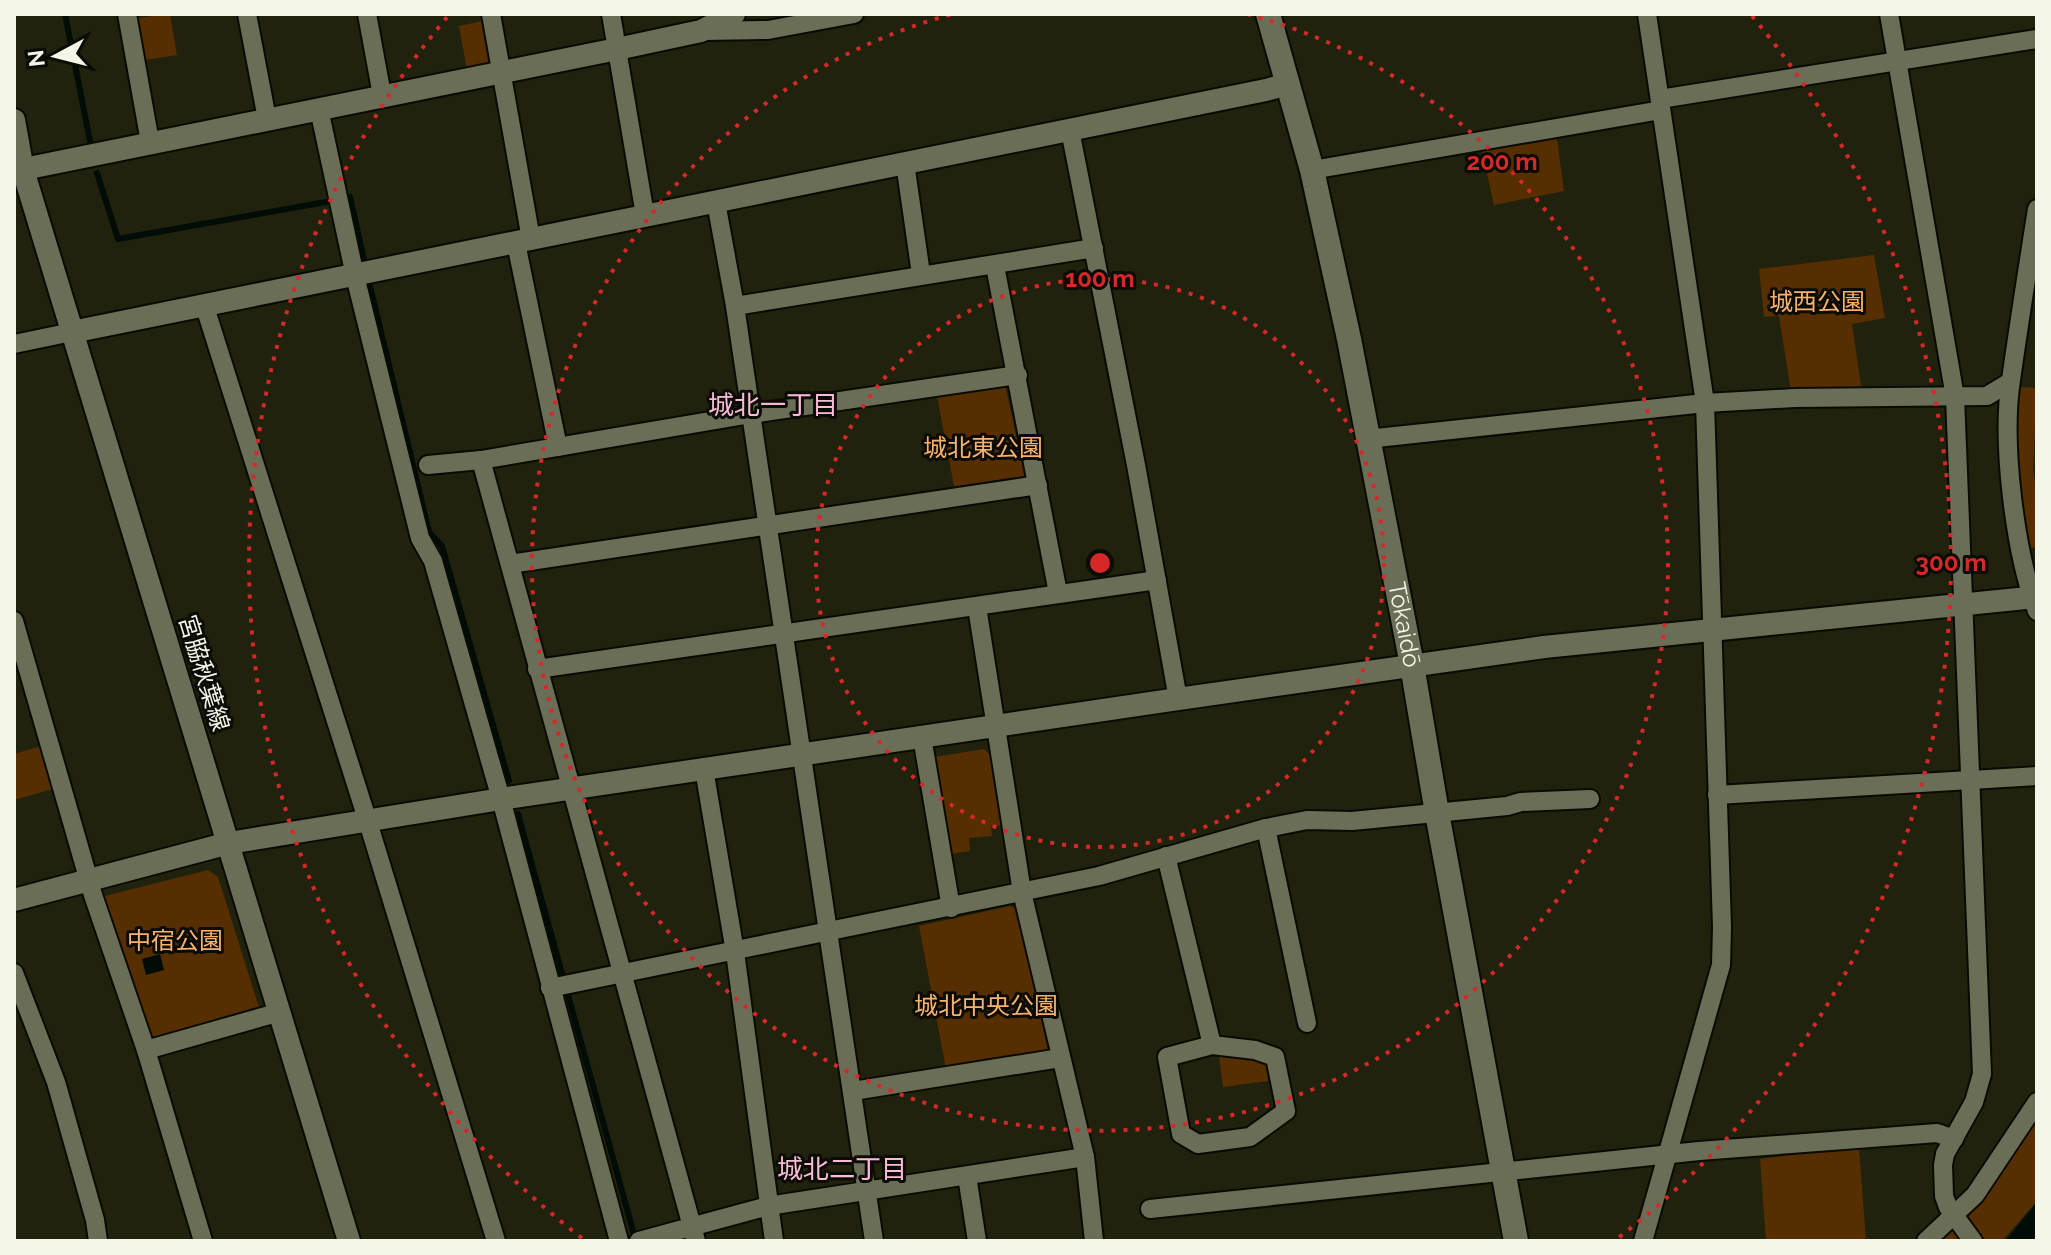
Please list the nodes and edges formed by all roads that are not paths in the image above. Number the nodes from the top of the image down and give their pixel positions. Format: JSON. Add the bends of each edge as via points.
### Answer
{"nodes":[{"id":1,"x":127,"y":14,"type":"edge"},
{"id":2,"x":247,"y":14,"type":"edge"},
{"id":3,"x":367,"y":14,"type":"edge"},
{"id":4,"x":491,"y":14,"type":"edge"},
{"id":5,"x":611,"y":14,"type":"edge"},
{"id":6,"x":734,"y":14,"type":"edge"},
{"id":7,"x":854,"y":14,"type":"edge"},
{"id":8,"x":1268,"y":14,"type":"edge"},
{"id":9,"x":1647,"y":14,"type":"edge"},
{"id":10,"x":1889,"y":14,"type":"edge"},
{"id":11,"x":701,"y":31,"type":"junction"},
{"id":12,"x":2037,"y":39,"type":"edge"},
{"id":13,"x":617,"y":49,"type":"junction"},
{"id":14,"x":1899,"y":62,"type":"junction"},
{"id":15,"x":502,"y":73,"type":"junction"},
{"id":16,"x":1288,"y":84,"type":"junction"},
{"id":17,"x":382,"y":95,"type":"junction"},
{"id":18,"x":1661,"y":104,"type":"junction"},
{"id":19,"x":319,"y":109,"type":"junction"},
{"id":20,"x":267,"y":119,"type":"junction"},
{"id":21,"x":14,"y":120,"type":"edge"},
{"id":22,"x":1070,"y":130,"type":"junction"},
{"id":23,"x":150,"y":142,"type":"junction"},
{"id":24,"x":905,"y":163,"type":"junction"},
{"id":25,"x":19,"y":170,"type":"edge"},
{"id":26,"x":1312,"y":170,"type":"junction"},
{"id":27,"x":716,"y":202,"type":"junction"},
{"id":28,"x":2037,"y":209,"type":"edge"},
{"id":29,"x":645,"y":215,"type":"junction"},
{"id":30,"x":524,"y":241,"type":"junction"},
{"id":31,"x":1094,"y":248,"type":"junction"},
{"id":32,"x":995,"y":266,"type":"junction"},
{"id":33,"x":921,"y":274,"type":"junction"},
{"id":34,"x":355,"y":276,"type":"junction"},
{"id":35,"x":204,"y":304,"type":"junction"},
{"id":36,"x":735,"y":306,"type":"junction"},
{"id":37,"x":72,"y":332,"type":"junction"},
{"id":38,"x":14,"y":344,"type":"edge"},
{"id":39,"x":1018,"y":375,"type":"junction"},
{"id":40,"x":2010,"y":382,"type":"junction"},
{"id":41,"x":1955,"y":397,"type":"junction"},
{"id":42,"x":1705,"y":403,"type":"junction"},
{"id":43,"x":751,"y":414,"type":"junction"},
{"id":44,"x":1367,"y":439,"type":"junction"},
{"id":45,"x":558,"y":447,"type":"junction"},
{"id":46,"x":481,"y":460,"type":"junction"},
{"id":47,"x":428,"y":465,"type":"dead end"},
{"id":48,"x":1038,"y":485,"type":"junction"},
{"id":49,"x":767,"y":524,"type":"junction"},
{"id":50,"x":510,"y":564,"type":"junction"},
{"id":51,"x":1157,"y":580,"type":"junction"},
{"id":52,"x":1058,"y":593,"type":"junction"},
{"id":53,"x":2035,"y":602,"type":"edge"},
{"id":54,"x":1962,"y":604,"type":"junction"},
{"id":55,"x":977,"y":607,"type":"junction"},
{"id":56,"x":14,"y":621,"type":"edge"},
{"id":57,"x":1712,"y":630,"type":"junction"},
{"id":58,"x":784,"y":633,"type":"junction"},
{"id":59,"x":1412,"y":665,"type":"junction"},
{"id":60,"x":537,"y":669,"type":"junction"},
{"id":61,"x":1178,"y":699,"type":"junction"},
{"id":62,"x":995,"y":726,"type":"junction"},
{"id":63,"x":922,"y":737,"type":"junction"},
{"id":64,"x":802,"y":755,"type":"junction"},
{"id":65,"x":704,"y":769,"type":"junction"},
{"id":66,"x":2037,"y":776,"type":"edge"},
{"id":67,"x":1970,"y":781,"type":"junction"},
{"id":68,"x":571,"y":789,"type":"junction"},
{"id":69,"x":1717,"y":795,"type":"junction"},
{"id":70,"x":501,"y":799,"type":"junction"},
{"id":71,"x":1590,"y":799,"type":"dead end"},
{"id":72,"x":1437,"y":813,"type":"junction"},
{"id":73,"x":368,"y":822,"type":"junction"},
{"id":74,"x":1266,"y":828,"type":"junction"},
{"id":75,"x":229,"y":843,"type":"junction"},
{"id":76,"x":1166,"y":856,"type":"junction"},
{"id":77,"x":89,"y":880,"type":"junction"},
{"id":78,"x":1022,"y":892,"type":"junction"},
{"id":79,"x":14,"y":900,"type":"edge"},
{"id":80,"x":951,"y":908,"type":"junction"},
{"id":81,"x":828,"y":930,"type":"junction"},
{"id":82,"x":735,"y":952,"type":"junction"},
{"id":83,"x":622,"y":972,"type":"junction"},
{"id":84,"x":14,"y":973,"type":"edge"},
{"id":85,"x":550,"y":988,"type":"junction"},
{"id":86,"x":280,"y":1012,"type":"junction"},
{"id":87,"x":1307,"y":1023,"type":"dead end"},
{"id":88,"x":1212,"y":1045,"type":"junction"},
{"id":89,"x":146,"y":1050,"type":"junction"},
{"id":90,"x":1060,"y":1058,"type":"junction"},
{"id":91,"x":853,"y":1091,"type":"junction"},
{"id":92,"x":2037,"y":1102,"type":"edge"},
{"id":93,"x":1954,"y":1139,"type":"junction"},
{"id":94,"x":1666,"y":1156,"type":"junction"},
{"id":95,"x":1085,"y":1157,"type":"junction"},
{"id":96,"x":1503,"y":1172,"type":"junction"},
{"id":97,"x":967,"y":1176,"type":"junction"},
{"id":98,"x":866,"y":1190,"type":"junction"},
{"id":99,"x":768,"y":1206,"type":"junction"},
{"id":100,"x":1150,"y":1209,"type":"dead end"},
{"id":101,"x":1956,"y":1218,"type":"junction"},
{"id":102,"x":694,"y":1234,"type":"edge"},
{"id":103,"x":98,"y":1241,"type":"edge"},
{"id":104,"x":203,"y":1241,"type":"edge"},
{"id":105,"x":349,"y":1241,"type":"edge"},
{"id":106,"x":496,"y":1241,"type":"edge"},
{"id":107,"x":619,"y":1241,"type":"edge"},
{"id":108,"x":640,"y":1241,"type":"edge"},
{"id":109,"x":774,"y":1241,"type":"edge"},
{"id":110,"x":874,"y":1241,"type":"edge"},
{"id":111,"x":977,"y":1241,"type":"edge"},
{"id":112,"x":1094,"y":1241,"type":"edge"},
{"id":113,"x":1516,"y":1241,"type":"edge"},
{"id":114,"x":1643,"y":1241,"type":"edge"},
{"id":115,"x":1926,"y":1241,"type":"edge"},
{"id":116,"x":1973,"y":1241,"type":"edge"}],
"edges":[{"from":1,"to":23,"type":"street"},
{"from":2,"to":20,"type":"street"},
{"from":3,"to":17,"type":"street"},
{"from":4,"to":15,"type":"street"},
{"from":5,"to":13,"type":"street"},
{"from":6,"to":11,"type":"street"},
{"from":7,"to":11,"type":"street","via":[[768,30]]},
{"from":8,"to":16,"type":"main road","name":"Tōkaidō"},
{"from":9,"to":18,"type":"street"},
{"from":10,"to":14,"type":"street"},
{"from":11,"to":13,"type":"street"},
{"from":12,"to":14,"type":"street"},
{"from":13,"to":15,"type":"street"},
{"from":13,"to":29,"type":"street"},
{"from":14,"to":18,"type":"street"},
{"from":14,"to":41,"type":"street"},
{"from":15,"to":17,"type":"street"},
{"from":15,"to":30,"type":"street"},
{"from":16,"to":22,"type":"street"},
{"from":16,"to":26,"type":"main road","name":"Tōkaidō"},
{"from":17,"to":19,"type":"street"},
{"from":18,"to":26,"type":"street"},
{"from":18,"to":42,"type":"street"},
{"from":19,"to":20,"type":"street"},
{"from":19,"to":34,"type":"street"},
{"from":20,"to":23,"type":"street"},
{"from":21,"to":25,"type":"street","name":"宮脇秋葉線"},
{"from":22,"to":24,"type":"street"},
{"from":22,"to":31,"type":"street"},
{"from":23,"to":25,"type":"street"},
{"from":24,"to":27,"type":"street"},
{"from":24,"to":33,"type":"street"},
{"from":25,"to":37,"type":"street","name":"宮脇秋葉線"},
{"from":26,"to":44,"type":"main road","name":"Tōkaidō"},
{"from":27,"to":29,"type":"street"},
{"from":27,"to":36,"type":"street"},
{"from":28,"to":40,"type":"street"},
{"from":29,"to":30,"type":"street"},
{"from":30,"to":34,"type":"street"},
{"from":30,"to":45,"type":"street"},
{"from":31,"to":32,"type":"street"},
{"from":31,"to":51,"type":"street"},
{"from":32,"to":33,"type":"street"},
{"from":32,"to":39,"type":"street"},
{"from":33,"to":36,"type":"street"},
{"from":34,"to":35,"type":"street"},
{"from":34,"to":70,"type":"street","via":[[420,538],[433,561]]},
{"from":35,"to":37,"type":"street"},
{"from":35,"to":73,"type":"street"},
{"from":36,"to":43,"type":"street"},
{"from":37,"to":38,"type":"street"},
{"from":37,"to":75,"type":"street","name":"宮脇秋葉線"},
{"from":39,"to":43,"type":"street"},
{"from":39,"to":48,"type":"street"},
{"from":40,"to":41,"type":"street","via":[[1987,396]]},
{"from":40,"to":53,"type":"street","via":[[2011,481]]},
{"from":41,"to":42,"type":"street"},
{"from":41,"to":54,"type":"street"},
{"from":42,"to":44,"type":"street"},
{"from":42,"to":57,"type":"street"},
{"from":43,"to":45,"type":"street"},
{"from":43,"to":49,"type":"street"},
{"from":44,"to":59,"type":"main road","name":"Tōkaidō"},
{"from":45,"to":46,"type":"street"},
{"from":46,"to":47,"type":"street"},
{"from":46,"to":50,"type":"street"},
{"from":48,"to":49,"type":"street"},
{"from":48,"to":52,"type":"street"},
{"from":49,"to":50,"type":"street"},
{"from":49,"to":58,"type":"street"},
{"from":50,"to":60,"type":"street"},
{"from":51,"to":52,"type":"street"},
{"from":51,"to":61,"type":"street"},
{"from":52,"to":55,"type":"street"},
{"from":53,"to":54,"type":"street"},
{"from":54,"to":57,"type":"street"},
{"from":54,"to":67,"type":"street"},
{"from":55,"to":58,"type":"street"},
{"from":55,"to":62,"type":"street"},
{"from":56,"to":77,"type":"street"},
{"from":57,"to":59,"type":"street"},
{"from":57,"to":69,"type":"street"},
{"from":58,"to":60,"type":"street"},
{"from":58,"to":64,"type":"street"},
{"from":59,"to":61,"type":"street"},
{"from":59,"to":72,"type":"main road","name":"Tōkaidō"},
{"from":60,"to":68,"type":"street"},
{"from":61,"to":62,"type":"street"},
{"from":62,"to":63,"type":"street"},
{"from":62,"to":78,"type":"street"},
{"from":63,"to":64,"type":"street"},
{"from":63,"to":80,"type":"street"},
{"from":64,"to":65,"type":"street"},
{"from":64,"to":81,"type":"street"},
{"from":65,"to":68,"type":"street"},
{"from":65,"to":82,"type":"street"},
{"from":66,"to":67,"type":"street"},
{"from":67,"to":69,"type":"street"},
{"from":67,"to":93,"type":"street","via":[[1982,1074]]},
{"from":68,"to":70,"type":"street"},
{"from":68,"to":83,"type":"street"},
{"from":69,"to":94,"type":"street","via":[[1721,965]]},
{"from":70,"to":73,"type":"street"},
{"from":70,"to":85,"type":"street"},
{"from":71,"to":72,"type":"street"},
{"from":72,"to":74,"type":"street","via":[[1307,820]]},
{"from":72,"to":96,"type":"main road","name":"Tōkaidō"},
{"from":73,"to":75,"type":"street"},
{"from":73,"to":106,"type":"street"},
{"from":74,"to":76,"type":"street"},
{"from":74,"to":87,"type":"street"},
{"from":75,"to":77,"type":"street"},
{"from":75,"to":86,"type":"street","name":"宮脇秋葉線"},
{"from":76,"to":78,"type":"street"},
{"from":76,"to":88,"type":"street"},
{"from":77,"to":79,"type":"street"},
{"from":77,"to":89,"type":"street"},
{"from":78,"to":80,"type":"street"},
{"from":78,"to":90,"type":"street"},
{"from":80,"to":81,"type":"street"},
{"from":81,"to":82,"type":"street"},
{"from":81,"to":91,"type":"street"},
{"from":82,"to":83,"type":"street"},
{"from":82,"to":99,"type":"street"},
{"from":83,"to":85,"type":"street"},
{"from":83,"to":102,"type":"street"},
{"from":84,"to":103,"type":"street","via":[[56,1082]]},
{"from":85,"to":107,"type":"street"},
{"from":86,"to":89,"type":"street"},
{"from":86,"to":105,"type":"street","name":"宮脇秋葉線"},
{"from":88,"to":88,"type":"street","via":[[1167,1057],[1181,1134],[1198,1144],[1250,1137],[1286,1111],[1275,1057]]},
{"from":89,"to":104,"type":"street"},
{"from":90,"to":91,"type":"street"},
{"from":90,"to":95,"type":"street"},
{"from":91,"to":98,"type":"street"},
{"from":92,"to":101,"type":"street"},
{"from":93,"to":94,"type":"street","via":[[1937,1133]]},
{"from":93,"to":101,"type":"street","via":[[1943,1165],[1944,1196]]},
{"from":94,"to":96,"type":"street"},
{"from":94,"to":114,"type":"street"},
{"from":95,"to":97,"type":"street"},
{"from":95,"to":112,"type":"street"},
{"from":96,"to":100,"type":"street"},
{"from":96,"to":113,"type":"main road","name":"Tōkaidō"},
{"from":97,"to":98,"type":"street"},
{"from":97,"to":111,"type":"street"},
{"from":98,"to":99,"type":"street"},
{"from":98,"to":110,"type":"street"},
{"from":99,"to":102,"type":"street"},
{"from":99,"to":109,"type":"street"},
{"from":101,"to":115,"type":"street"},
{"from":101,"to":116,"type":"street"},
{"from":102,"to":108,"type":"street"}]}
